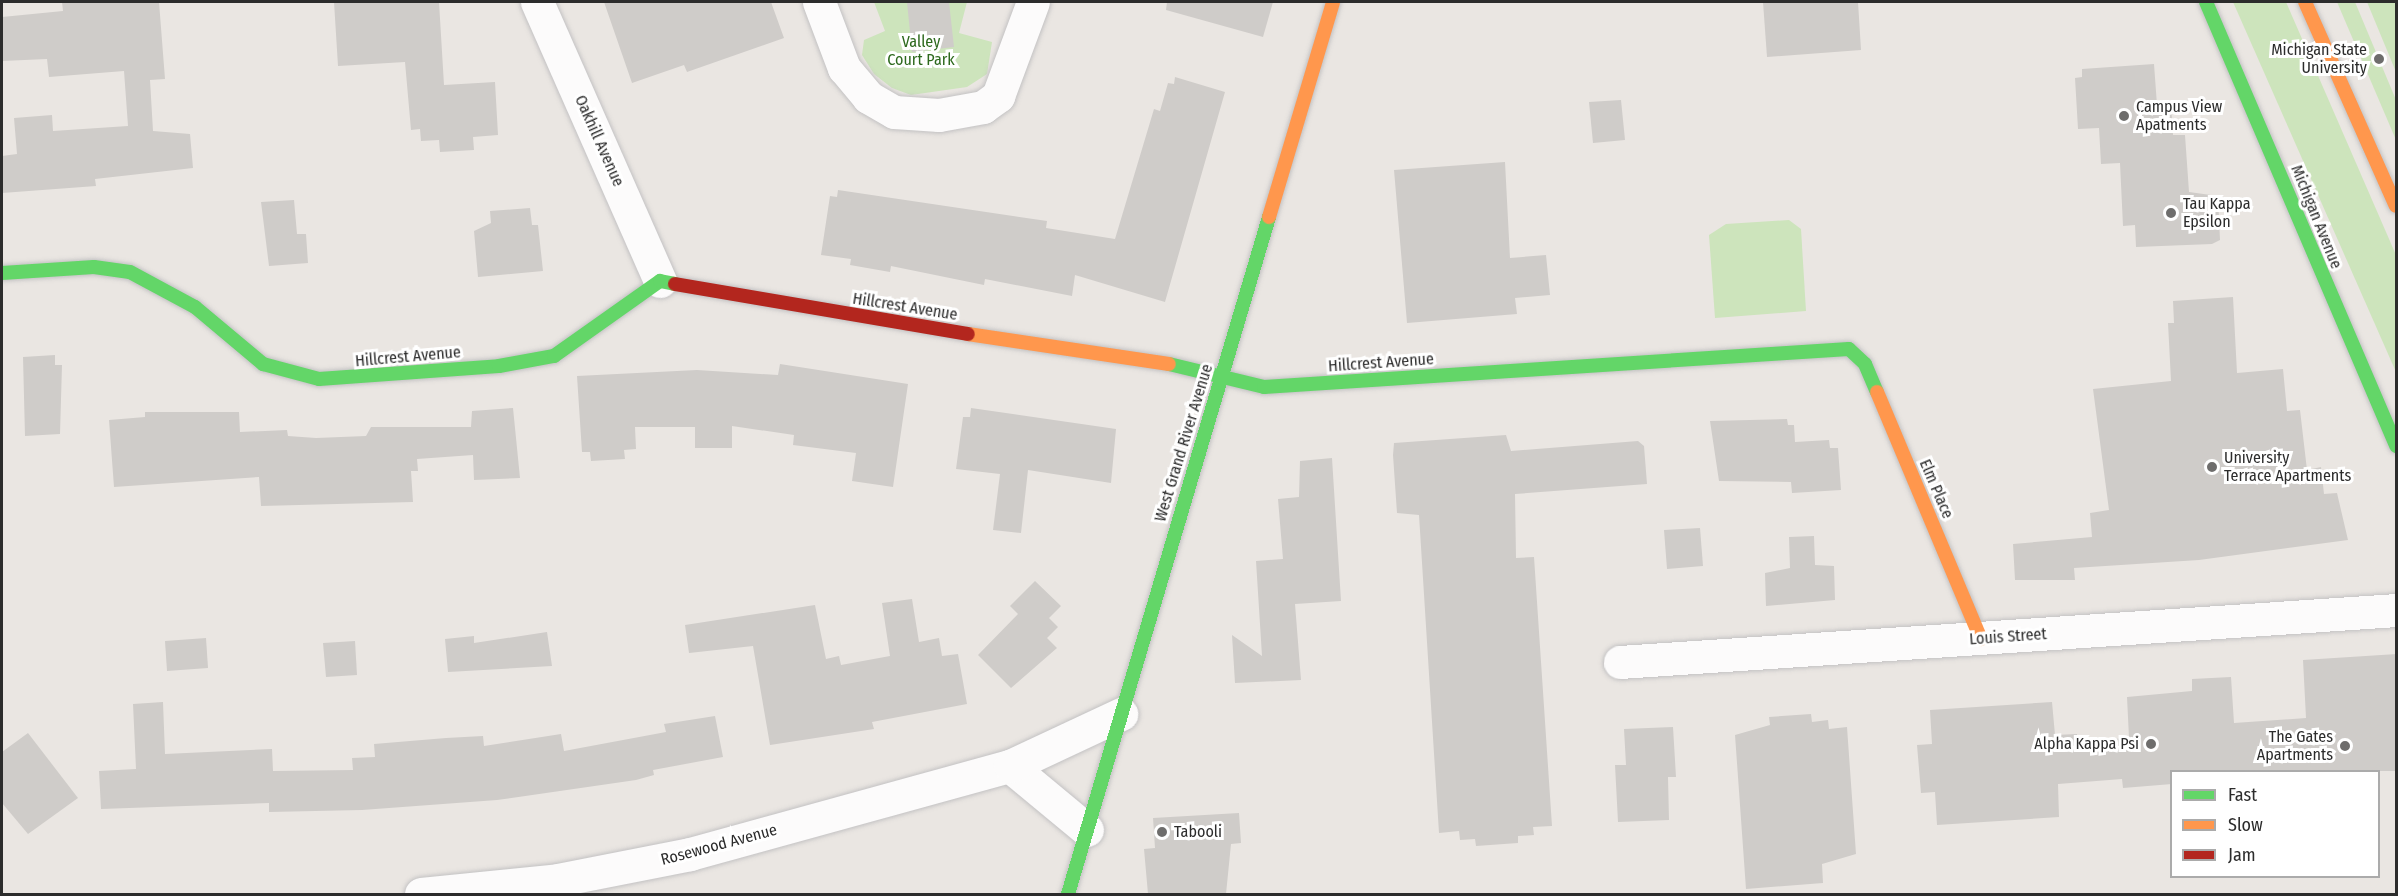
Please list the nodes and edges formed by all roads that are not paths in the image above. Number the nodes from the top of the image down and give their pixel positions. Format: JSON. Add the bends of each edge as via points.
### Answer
{"nodes":[{"id":1,"x":537,"y":2,"type":"edge"},
{"id":2,"x":819,"y":2,"type":"edge"},
{"id":3,"x":1033,"y":2,"type":"edge"},
{"id":4,"x":1333,"y":2,"type":"edge"},
{"id":5,"x":2206,"y":2,"type":"edge"},
{"id":6,"x":2305,"y":2,"type":"edge"},
{"id":7,"x":2397,"y":206,"type":"edge"},
{"id":8,"x":2,"y":273,"type":"edge"},
{"id":9,"x":660,"y":281,"type":"junction"},
{"id":10,"x":1858,"y":353,"type":"joint"},
{"id":11,"x":1221,"y":376,"type":"junction"},
{"id":12,"x":2397,"y":446,"type":"edge"},
{"id":13,"x":2397,"y":610,"type":"edge"},
{"id":14,"x":1981,"y":639,"type":"junction"},
{"id":15,"x":1620,"y":662,"type":"dead end"},
{"id":16,"x":1121,"y":714,"type":"junction"},
{"id":17,"x":1010,"y":766,"type":"junction"},
{"id":18,"x":1087,"y":830,"type":"junction"},
{"id":19,"x":421,"y":894,"type":"edge"},
{"id":20,"x":1068,"y":894,"type":"edge"}],
"edges":[{"from":1,"to":9,"type":"street","name":"Oakhill Avenue"},
{"from":2,"to":3,"type":"street","via":[[844,68],[868,97],[894,112],[939,115],[983,107],[998,96]]},
{"from":4,"to":11,"type":"street","name":"West Grand River Avenue"},
{"from":5,"to":12,"type":"street","name":"Michigan Avenue"},
{"from":6,"to":7,"type":"street"},
{"from":8,"to":9,"type":"street","name":"Hillcrest Avenue","via":[[94,267],[130,272],[195,307],[263,364],[319,379],[499,366],[554,356]]},
{"from":9,"to":11,"type":"street","name":"Hillcrest Avenue","via":[[730,298]]},
{"from":10,"to":11,"type":"street","name":"Hillcrest Avenue","via":[[1264,387]]},
{"from":10,"to":14,"type":"street","name":"Elm Place"},
{"from":11,"to":16,"type":"street","name":"West Grand River Avenue"},
{"from":13,"to":14,"type":"street","name":"Louis Street"},
{"from":14,"to":15,"type":"street","name":"Louis Street"},
{"from":16,"to":17,"type":"street","name":"Rosewood Avenue"},
{"from":16,"to":18,"type":"street","name":"West Grand River Avenue"},
{"from":17,"to":18,"type":"street"},
{"from":17,"to":19,"type":"street","name":"Rosewood Avenue","via":[[624,869]]},
{"from":18,"to":20,"type":"street","name":"West Grand River Avenue"}]}
